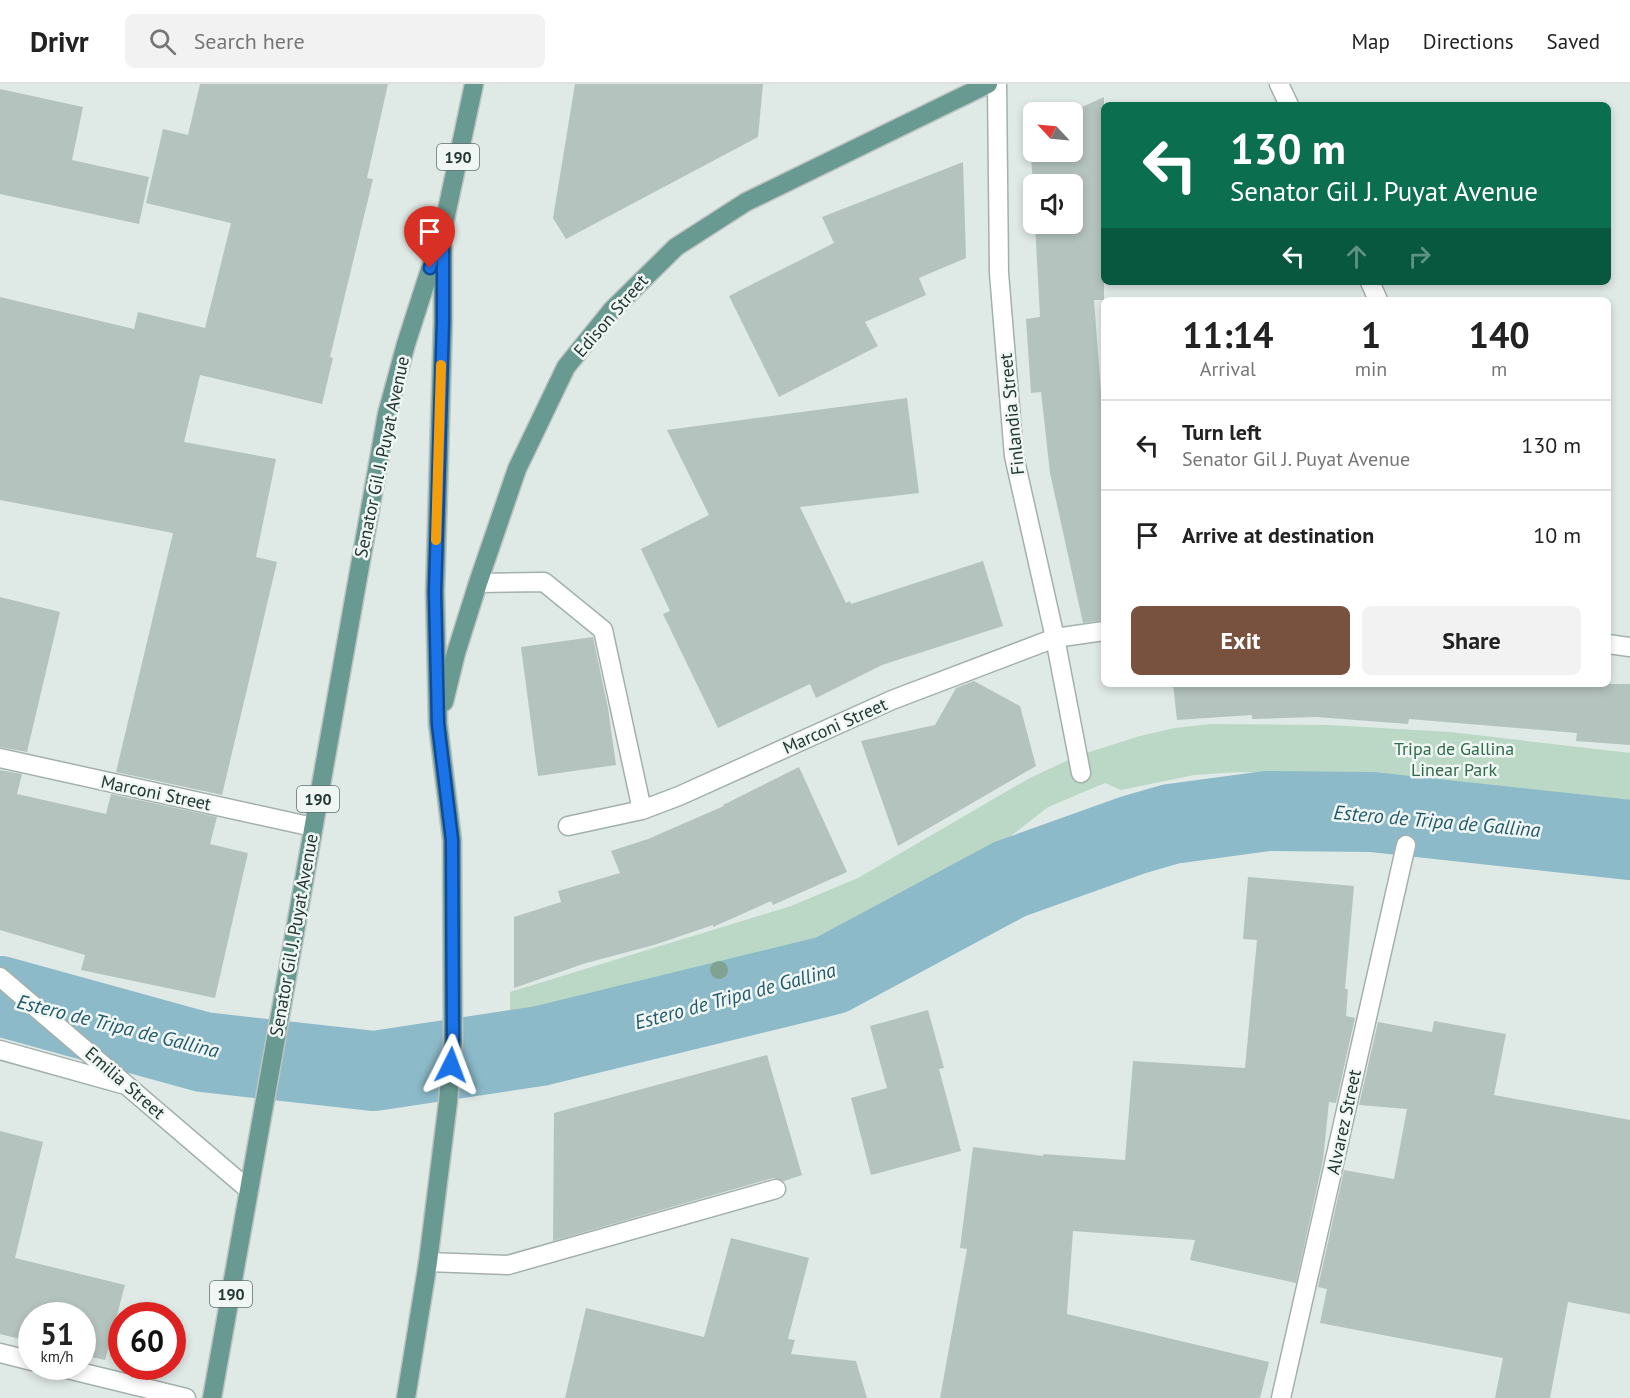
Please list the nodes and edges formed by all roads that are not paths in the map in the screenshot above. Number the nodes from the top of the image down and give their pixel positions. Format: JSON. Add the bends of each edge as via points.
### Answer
{"nodes":[{"id":1,"x":474,"y":84,"type":"edge"},
{"id":2,"x":988,"y":84,"type":"edge"},
{"id":3,"x":997,"y":84,"type":"edge"},
{"id":4,"x":1279,"y":84,"type":"edge"},
{"id":5,"x":1288,"y":102,"type":"edge"},
{"id":6,"x":443,"y":229,"type":"junction"},
{"id":7,"x":478,"y":583,"type":"junction"},
{"id":8,"x":1101,"y":631,"type":"edge"},
{"id":9,"x":1055,"y":638,"type":"junction"},
{"id":10,"x":1611,"y":644,"type":"edge"},
{"id":11,"x":1630,"y":646,"type":"edge"},
{"id":12,"x":438,"y":724,"type":"junction"},
{"id":13,"x":0,"y":758,"type":"edge"},
{"id":14,"x":1081,"y":773,"type":"dead end"},
{"id":15,"x":642,"y":810,"type":"junction"},
{"id":16,"x":568,"y":826,"type":"dead end"},
{"id":17,"x":313,"y":827,"type":"junction"},
{"id":18,"x":1406,"y":845,"type":"dead end"},
{"id":19,"x":0,"y":977,"type":"edge"},
{"id":20,"x":0,"y":1050,"type":"edge"},
{"id":21,"x":127,"y":1085,"type":"junction"},
{"id":22,"x":776,"y":1189,"type":"dead end"},
{"id":23,"x":249,"y":1190,"type":"junction"},
{"id":24,"x":428,"y":1262,"type":"junction"},
{"id":25,"x":0,"y":1353,"type":"edge"},
{"id":26,"x":18,"y":1358,"type":"edge"},
{"id":27,"x":96,"y":1376,"type":"edge"},
{"id":28,"x":186,"y":1398,"type":"edge"},
{"id":29,"x":212,"y":1398,"type":"edge"},
{"id":30,"x":406,"y":1398,"type":"edge"},
{"id":31,"x":1281,"y":1398,"type":"edge"}],
"edges":[{"from":1,"to":6,"type":"main road","name":"Senator Gil J. Puyat Avenue","number":"190"},
{"from":2,"to":7,"type":"main road","name":"Edison Street","via":[[746,202],[676,247],[637,283],[566,367],[517,469]]},
{"from":3,"to":9,"type":"street","name":"Finlandia Street","via":[[999,273],[1014,456]]},
{"from":4,"to":5,"type":"street"},
{"from":6,"to":12,"type":"main road","name":"Senator Gil J. Puyat Avenue","number":"190","via":[[435,592]]},
{"from":6,"to":17,"type":"main road","name":"Senator Gil J. Puyat Avenue","number":"190","via":[[387,414]]},
{"from":7,"to":12,"type":"main road","name":"Edison Street"},
{"from":7,"to":15,"type":"street","via":[[544,582],[603,630]]},
{"from":8,"to":9,"type":"street","name":"Marconi Street"},
{"from":9,"to":14,"type":"street","name":"Finlandia Street"},
{"from":9,"to":15,"type":"street","name":"Marconi Street","via":[[892,700]]},
{"from":10,"to":11,"type":"street"},
{"from":12,"to":24,"type":"main road","name":"Senator Gil J. Puyat Avenue","number":"190","via":[[452,840],[453,1041]]},
{"from":13,"to":17,"type":"street","name":"Marconi Street"},
{"from":15,"to":16,"type":"street","name":"Marconi Street"},
{"from":17,"to":23,"type":"main road","name":"Senator Gil J. Puyat Avenue","number":"190"},
{"from":18,"to":31,"type":"street","name":"Alvarez Street"},
{"from":19,"to":21,"type":"street","name":"Emilia Street"},
{"from":20,"to":21,"type":"street"},
{"from":21,"to":23,"type":"street","name":"Emilia Street"},
{"from":22,"to":24,"type":"street","via":[[508,1265]]},
{"from":23,"to":29,"type":"main road","name":"Senator Gil J. Puyat Avenue","number":"190"},
{"from":24,"to":30,"type":"main road","name":"Senator Gil J. Puyat Avenue","number":"190"},
{"from":25,"to":26,"type":"street"},
{"from":27,"to":28,"type":"street"}]}
